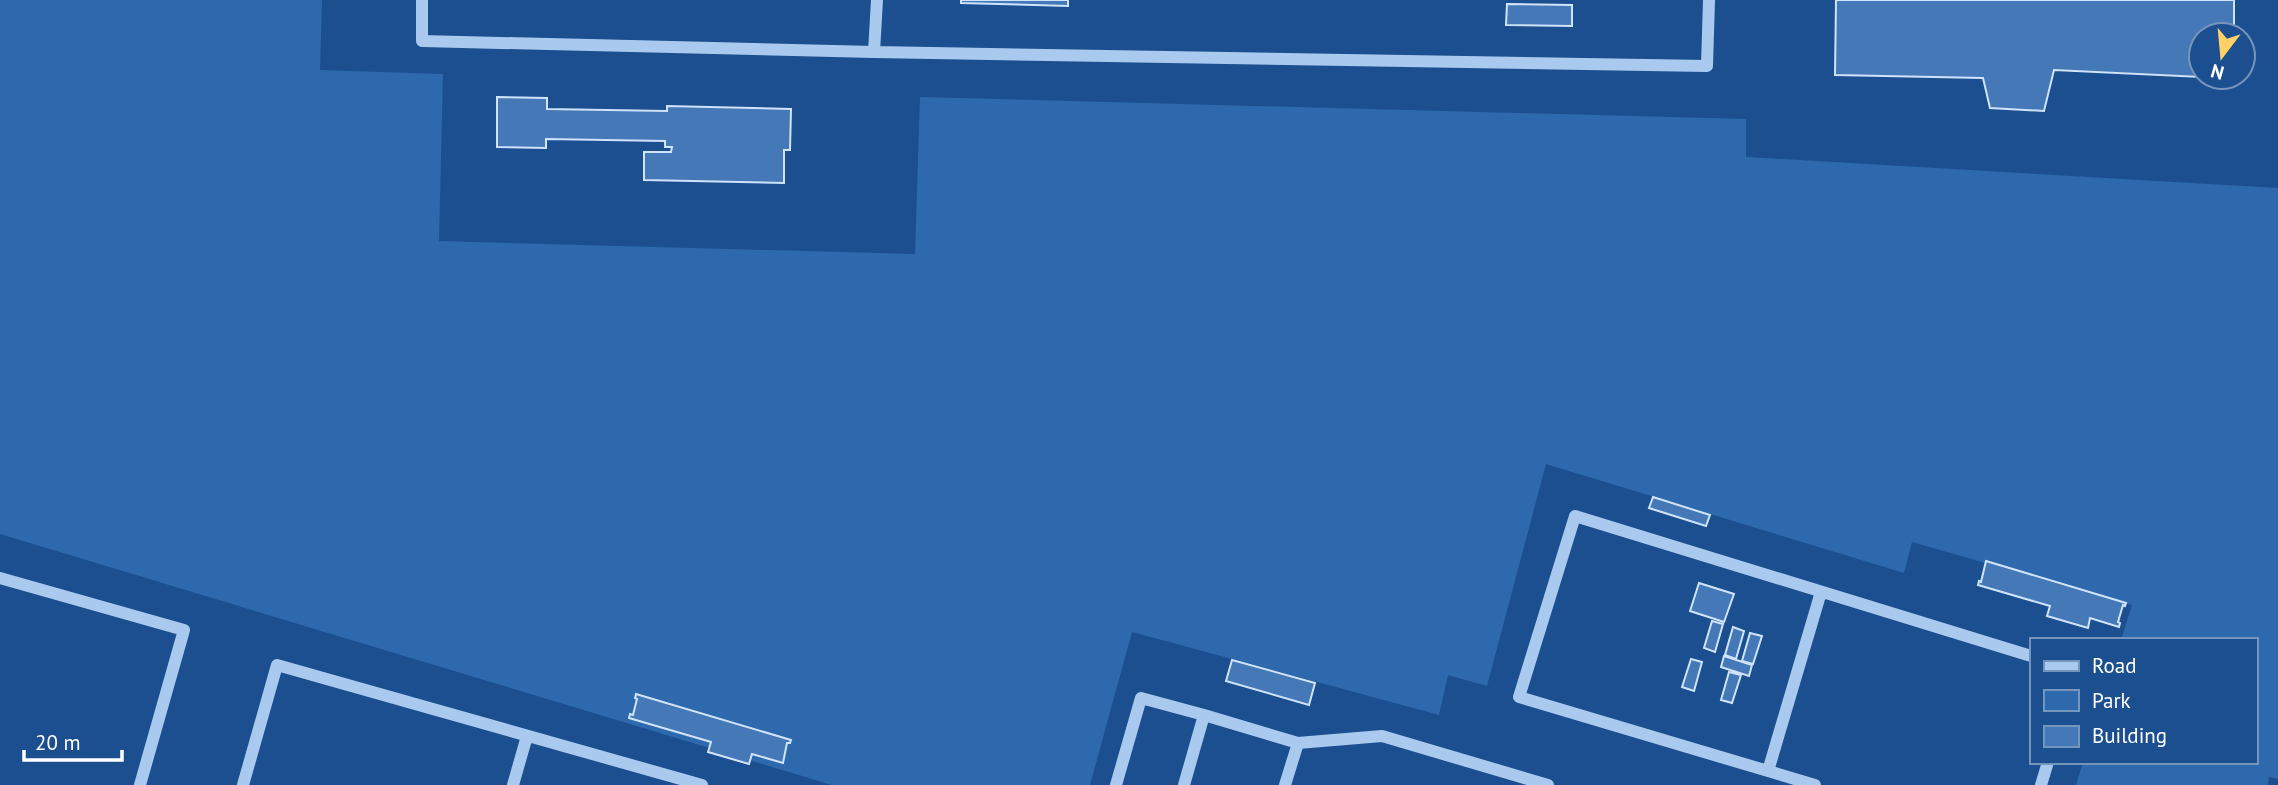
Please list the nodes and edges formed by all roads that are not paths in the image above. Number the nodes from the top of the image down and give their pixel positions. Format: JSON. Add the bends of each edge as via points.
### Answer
{"nodes":[{"id":1,"x":422,"y":0,"type":"edge"},
{"id":2,"x":877,"y":0,"type":"edge"},
{"id":3,"x":1709,"y":0,"type":"edge"},
{"id":4,"x":874,"y":52,"type":"junction"},
{"id":5,"x":0,"y":578,"type":"edge"},
{"id":6,"x":1821,"y":592,"type":"junction"},
{"id":7,"x":2030,"y":656,"type":"edge"},
{"id":8,"x":1204,"y":715,"type":"junction"},
{"id":9,"x":527,"y":736,"type":"junction"},
{"id":10,"x":1298,"y":743,"type":"junction"},
{"id":11,"x":2047,"y":764,"type":"edge"},
{"id":12,"x":1768,"y":771,"type":"junction"},
{"id":13,"x":140,"y":785,"type":"edge"},
{"id":14,"x":243,"y":785,"type":"edge"},
{"id":15,"x":513,"y":785,"type":"edge"},
{"id":16,"x":702,"y":785,"type":"edge"},
{"id":17,"x":1116,"y":785,"type":"edge"},
{"id":18,"x":1184,"y":785,"type":"edge"},
{"id":19,"x":1285,"y":785,"type":"edge"},
{"id":20,"x":1548,"y":785,"type":"edge"},
{"id":21,"x":1815,"y":785,"type":"edge"},
{"id":22,"x":2041,"y":785,"type":"edge"}],
"edges":[{"from":1,"to":4,"type":"lane","via":[[422,41]]},
{"from":2,"to":4,"type":"lane"},
{"from":3,"to":4,"type":"lane","via":[[1707,66]]},
{"from":5,"to":13,"type":"lane","via":[[184,630]]},
{"from":6,"to":7,"type":"lane"},
{"from":6,"to":12,"type":"lane"},
{"from":6,"to":12,"type":"lane","via":[[1575,516],[1519,697]]},
{"from":8,"to":10,"type":"lane"},
{"from":8,"to":17,"type":"lane","via":[[1141,698]]},
{"from":8,"to":18,"type":"lane"},
{"from":9,"to":14,"type":"lane","via":[[278,665]]},
{"from":9,"to":15,"type":"lane"},
{"from":9,"to":16,"type":"lane"},
{"from":10,"to":19,"type":"lane"},
{"from":10,"to":20,"type":"lane","via":[[1382,736]]},
{"from":11,"to":22,"type":"lane"},
{"from":12,"to":21,"type":"lane"}]}
